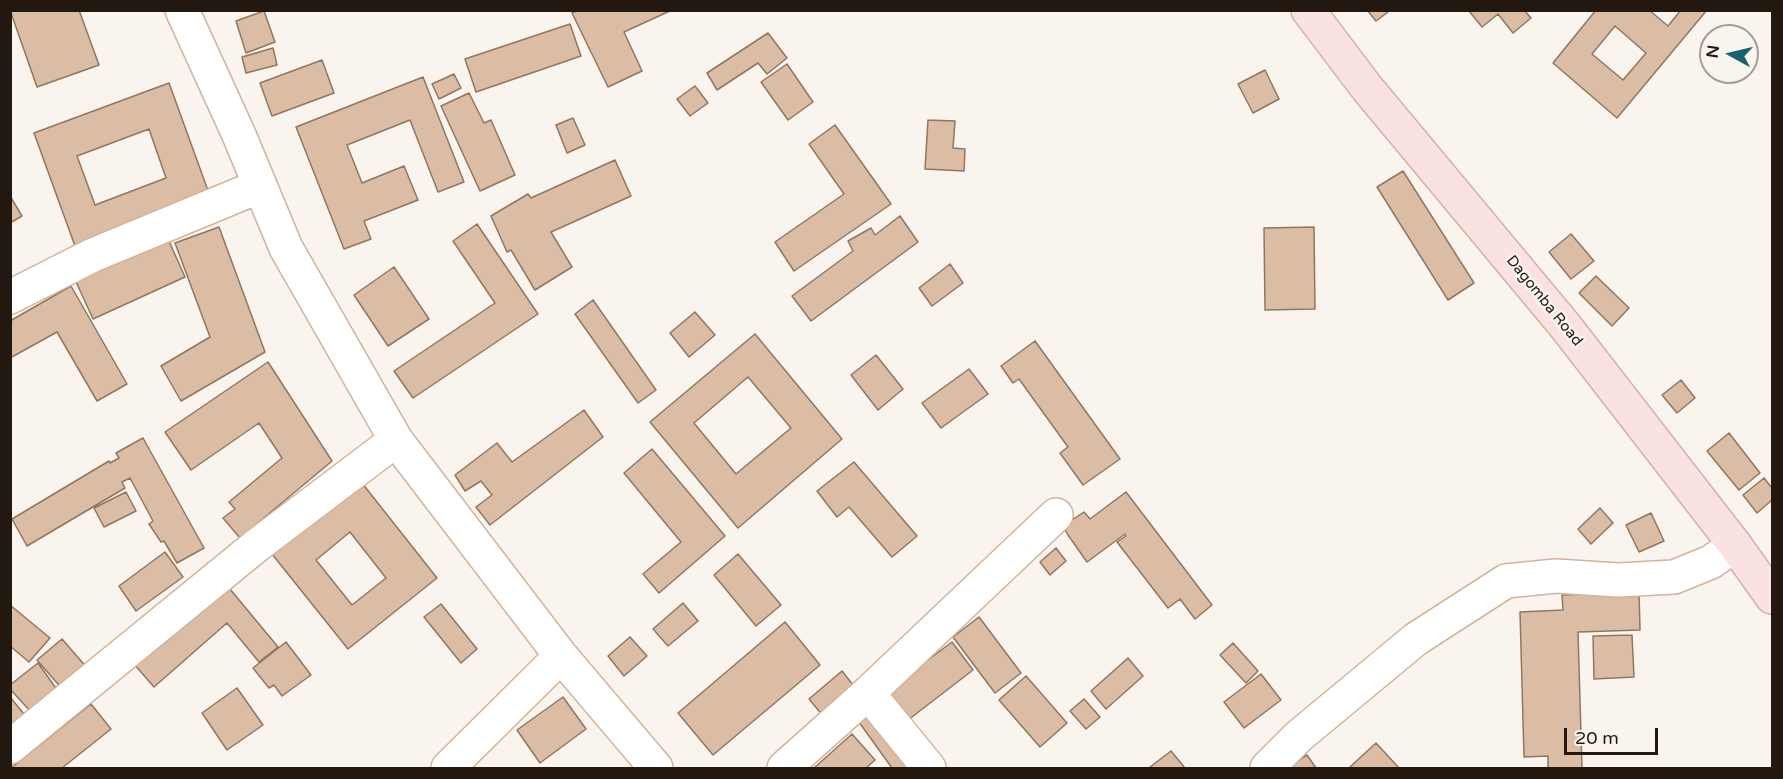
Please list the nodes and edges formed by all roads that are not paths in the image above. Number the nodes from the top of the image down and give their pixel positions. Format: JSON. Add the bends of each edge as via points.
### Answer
{"nodes":[{"id":1,"x":182,"y":10,"type":"edge"},
{"id":2,"x":1308,"y":10,"type":"edge"},
{"id":3,"x":260,"y":186,"type":"junction"},
{"id":4,"x":10,"y":297,"type":"edge"},
{"id":5,"x":396,"y":440,"type":"junction"},
{"id":6,"x":1056,"y":515,"type":"dead end"},
{"id":7,"x":1735,"y":546,"type":"junction"},
{"id":8,"x":1773,"y":597,"type":"edge"},
{"id":9,"x":561,"y":656,"type":"junction"},
{"id":10,"x":868,"y":693,"type":"junction"},
{"id":11,"x":10,"y":747,"type":"edge"},
{"id":12,"x":448,"y":768,"type":"edge"},
{"id":13,"x":656,"y":768,"type":"edge"},
{"id":14,"x":784,"y":768,"type":"edge"},
{"id":15,"x":929,"y":768,"type":"edge"},
{"id":16,"x":1267,"y":768,"type":"edge"}],
"edges":[{"from":1,"to":3,"type":"street"},
{"from":2,"to":7,"type":"street","name":"Dagomba Road","via":[[1367,88],[1566,327]]},
{"from":3,"to":4,"type":"street","via":[[93,255]]},
{"from":3,"to":5,"type":"street","via":[[286,248]]},
{"from":5,"to":9,"type":"street"},
{"from":5,"to":11,"type":"street","via":[[256,546]]},
{"from":6,"to":10,"type":"street"},
{"from":7,"to":8,"type":"street","name":"Dagomba Road"},
{"from":7,"to":16,"type":"street","via":[[1711,562],[1674,577],[1618,580],[1556,576],[1506,581],[1416,639],[1299,736]]},
{"from":9,"to":12,"type":"street"},
{"from":9,"to":13,"type":"street"},
{"from":10,"to":14,"type":"street"},
{"from":10,"to":15,"type":"street"}]}
